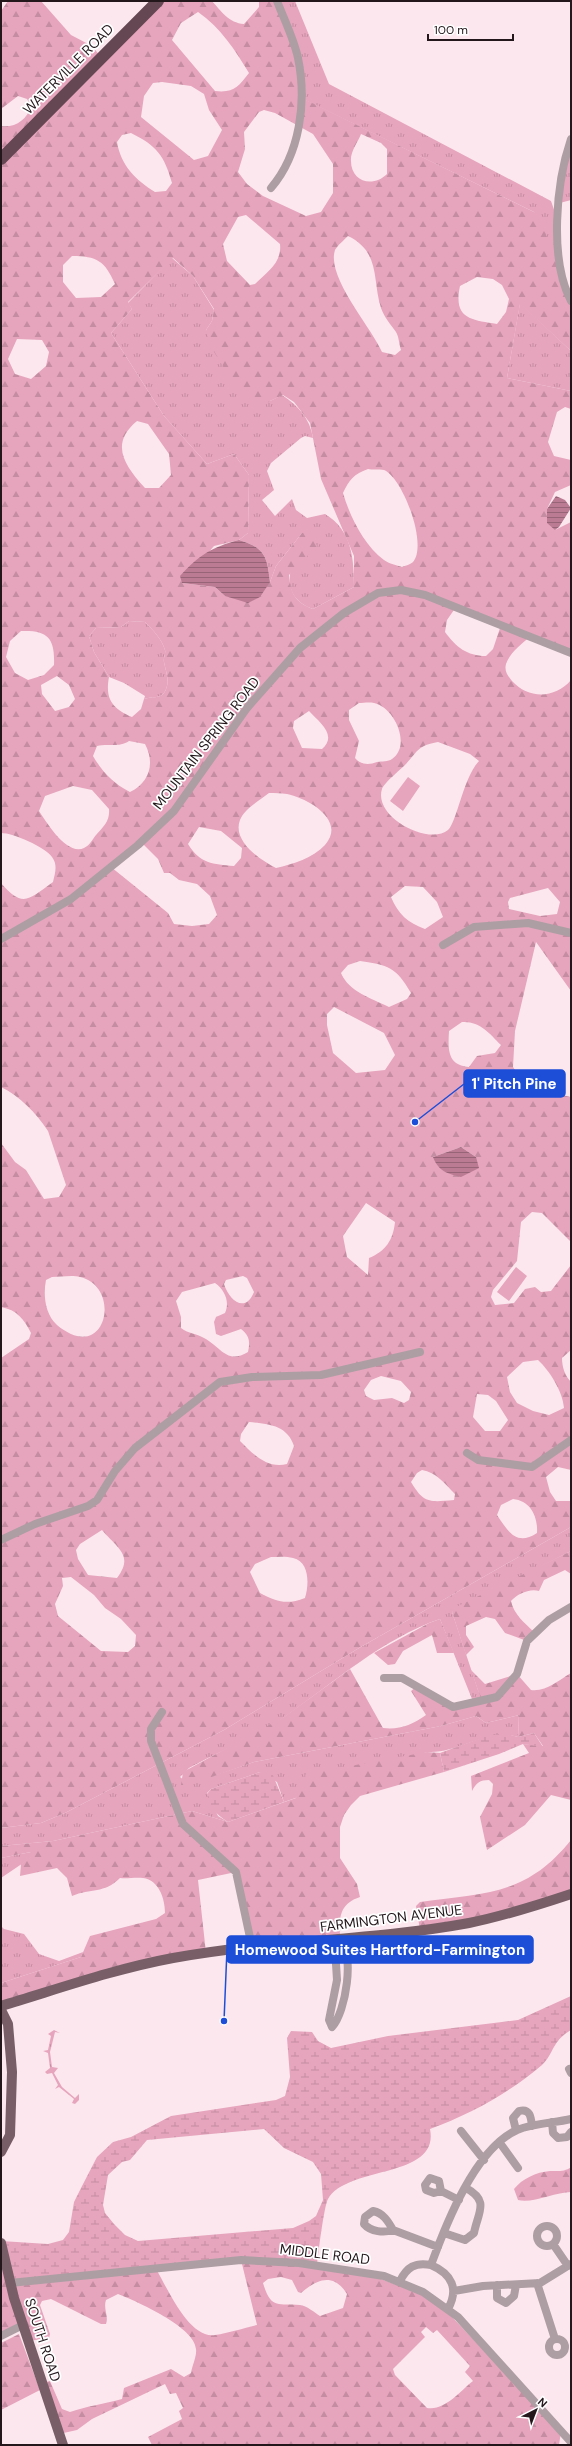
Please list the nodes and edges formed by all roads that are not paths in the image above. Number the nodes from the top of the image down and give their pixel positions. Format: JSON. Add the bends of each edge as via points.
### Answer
{"nodes":[{"id":1,"x":158,"y":1,"type":"edge"},
{"id":2,"x":277,"y":1,"type":"edge"},
{"id":3,"x":571,"y":139,"type":"edge"},
{"id":4,"x":1,"y":159,"type":"edge"},
{"id":5,"x":271,"y":188,"type":"dead end"},
{"id":6,"x":571,"y":301,"type":"edge"},
{"id":7,"x":571,"y":653,"type":"edge"},
{"id":8,"x":571,"y":933,"type":"edge"},
{"id":9,"x":1,"y":939,"type":"edge"},
{"id":10,"x":443,"y":945,"type":"dead end"},
{"id":11,"x":420,"y":1352,"type":"dead end"},
{"id":12,"x":571,"y":1440,"type":"edge"},
{"id":13,"x":466,"y":1453,"type":"dead end"},
{"id":14,"x":1,"y":1540,"type":"edge"},
{"id":15,"x":571,"y":1607,"type":"edge"},
{"id":16,"x":384,"y":1678,"type":"dead end"},
{"id":17,"x":162,"y":1712,"type":"dead end"},
{"id":18,"x":571,"y":1894,"type":"edge"},
{"id":19,"x":340,"y":1938,"type":"junction"},
{"id":20,"x":252,"y":1947,"type":"junction"},
{"id":21,"x":1,"y":2006,"type":"edge"},
{"id":22,"x":1,"y":2010,"type":"edge"},
{"id":23,"x":571,"y":2121,"type":"edge"},
{"id":24,"x":552,"y":2122,"type":"junction"},
{"id":25,"x":532,"y":2126,"type":"junction"},
{"id":26,"x":516,"y":2130,"type":"junction"},
{"id":27,"x":461,"y":2131,"type":"dead end"},
{"id":28,"x":571,"y":2132,"type":"edge"},
{"id":29,"x":500,"y":2143,"type":"junction"},
{"id":30,"x":1,"y":2152,"type":"edge"},
{"id":31,"x":484,"y":2160,"type":"junction"},
{"id":32,"x":518,"y":2168,"type":"dead end"},
{"id":33,"x":466,"y":2188,"type":"junction"},
{"id":34,"x":442,"y":2191,"type":"dead end"},
{"id":35,"x":459,"y":2200,"type":"junction"},
{"id":36,"x":393,"y":2230,"type":"dead end"},
{"id":37,"x":444,"y":2233,"type":"junction"},
{"id":38,"x":1,"y":2243,"type":"edge"},
{"id":39,"x":553,"y":2244,"type":"dead end"},
{"id":40,"x":438,"y":2247,"type":"junction"},
{"id":41,"x":431,"y":2265,"type":"junction"},
{"id":42,"x":569,"y":2265,"type":"edge"},
{"id":43,"x":400,"y":2281,"type":"junction"},
{"id":44,"x":10,"y":2283,"type":"junction"},
{"id":45,"x":537,"y":2283,"type":"junction"},
{"id":46,"x":497,"y":2285,"type":"junction"},
{"id":47,"x":516,"y":2285,"type":"junction"},
{"id":48,"x":454,"y":2290,"type":"junction"},
{"id":49,"x":448,"y":2309,"type":"junction"},
{"id":50,"x":23,"y":2325,"type":"junction"},
{"id":51,"x":1,"y":2336,"type":"edge"},
{"id":52,"x":555,"y":2339,"type":"dead end"},
{"id":53,"x":571,"y":2442,"type":"edge"},
{"id":54,"x":63,"y":2445,"type":"edge"}],
"edges":[{"from":1,"to":4,"type":"highway","name":"WATERVILLE ROAD"},
{"from":2,"to":5,"type":"street","via":[[298,57],[302,90],[298,136],[282,176]]},
{"from":3,"to":6,"type":"street","via":[[564,163],[557,252],[562,280]]},
{"from":7,"to":9,"type":"street","name":"MOUNTAIN SPRING ROAD","via":[[425,595],[401,590],[378,593],[344,613],[300,648],[247,708],[174,811],[138,845],[71,899]]},
{"from":8,"to":10,"type":"street","via":[[528,923],[474,927]]},
{"from":11,"to":14,"type":"street","via":[[322,1376],[252,1377],[220,1382],[135,1448],[115,1471],[97,1500],[88,1506],[35,1524]]},
{"from":12,"to":13,"type":"street","via":[[532,1467],[478,1460]]},
{"from":15,"to":16,"type":"street","via":[[549,1620],[527,1641],[517,1674],[497,1697],[453,1707],[402,1678]]},
{"from":17,"to":20,"type":"street","via":[[151,1729],[151,1741],[180,1818],[189,1831],[236,1872]]},
{"from":18,"to":19,"type":"main road","name":"FARMINGTON AVENUE","via":[[472,1922]]},
{"from":19,"to":19,"type":"street","via":[[336,1948],[337,1980],[329,2020],[332,2027],[339,2019],[346,1982],[347,1948]]},
{"from":19,"to":20,"type":"main road","name":"FARMINGTON AVENUE"},
{"from":20,"to":21,"type":"main road","name":"FARMINGTON AVENUE","via":[[172,1958],[113,1972]]},
{"from":22,"to":30,"type":"main road","via":[[8,2024],[12,2072],[10,2135]]},
{"from":23,"to":24,"type":"street"},
{"from":24,"to":25,"type":"street"},
{"from":24,"to":28,"type":"street","via":[[553,2133],[558,2138],[567,2137]]},
{"from":25,"to":26,"type":"street"},
{"from":25,"to":26,"type":"street","via":[[529,2113],[526,2110],[519,2111],[513,2118]]},
{"from":26,"to":29,"type":"street"},
{"from":27,"to":31,"type":"street"},
{"from":29,"to":31,"type":"street"},
{"from":29,"to":32,"type":"street"},
{"from":31,"to":33,"type":"street"},
{"from":33,"to":35,"type":"street"},
{"from":33,"to":37,"type":"street","via":[[478,2195],[481,2201],[474,2233],[465,2240]]},
{"from":34,"to":35,"type":"street"},
{"from":35,"to":37,"type":"street"},
{"from":36,"to":40,"type":"street"},
{"from":37,"to":40,"type":"street"},
{"from":38,"to":44,"type":"main road","name":"SOUTH ROAD"},
{"from":39,"to":42,"type":"street"},
{"from":40,"to":41,"type":"street"},
{"from":41,"to":43,"type":"street","via":[[423,2263],[411,2266]]},
{"from":41,"to":48,"type":"street","via":[[446,2274]]},
{"from":42,"to":45,"type":"street"},
{"from":43,"to":44,"type":"street","name":"MIDDLE ROAD","via":[[372,2273],[299,2263],[241,2260]]},
{"from":43,"to":49,"type":"street","name":"MIDDLE ROAD","via":[[423,2292]]},
{"from":44,"to":50,"type":"main road","name":"SOUTH ROAD"},
{"from":45,"to":47,"type":"street"},
{"from":45,"to":52,"type":"street"},
{"from":46,"to":47,"type":"street"},
{"from":46,"to":47,"type":"street","via":[[497,2298],[506,2303],[514,2296]]},
{"from":46,"to":48,"type":"street"},
{"from":48,"to":49,"type":"street","via":[[453,2300]]},
{"from":49,"to":53,"type":"street","name":"MIDDLE ROAD"},
{"from":50,"to":51,"type":"street"},
{"from":50,"to":54,"type":"main road","name":"SOUTH ROAD"}]}
